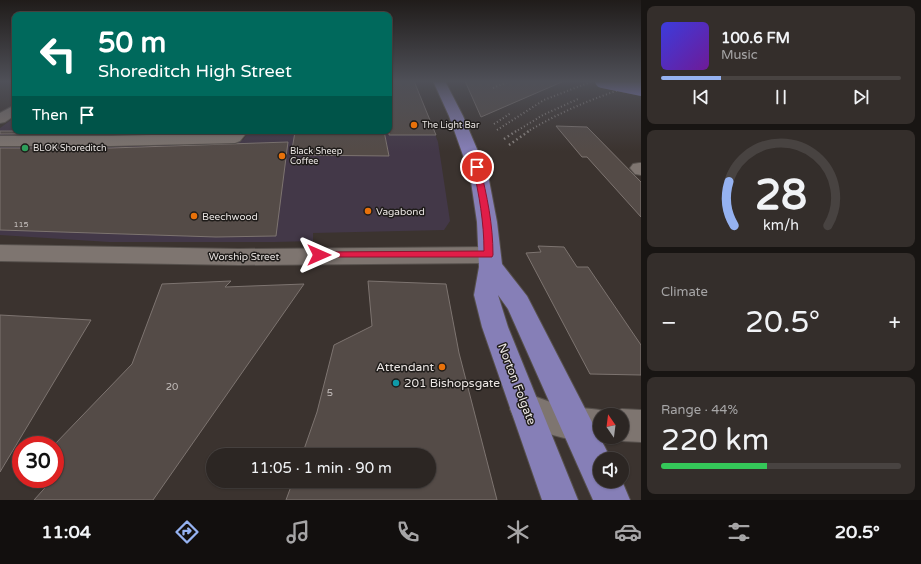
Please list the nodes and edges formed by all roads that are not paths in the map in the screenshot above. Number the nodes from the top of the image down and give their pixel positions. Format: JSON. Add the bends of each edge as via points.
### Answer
{"nodes":[{"id":1,"x":450,"y":104,"type":"edge"},
{"id":2,"x":12,"y":110,"type":"edge"},
{"id":3,"x":0,"y":119,"type":"edge"},
{"id":4,"x":238,"y":134,"type":"edge"},
{"id":5,"x":0,"y":142,"type":"edge"},
{"id":6,"x":0,"y":253,"type":"edge"},
{"id":7,"x":490,"y":261,"type":"junction"},
{"id":8,"x":526,"y":409,"type":"junction"},
{"id":9,"x":588,"y":424,"type":"edge"},
{"id":10,"x":629,"y":426,"type":"edge"},
{"id":11,"x":641,"y":426,"type":"edge"},
{"id":12,"x":595,"y":452,"type":"edge"},
{"id":13,"x":606,"y":488,"type":"edge"},
{"id":14,"x":560,"y":500,"type":"edge"},
{"id":15,"x":612,"y":500,"type":"edge"}],
"edges":[{"from":1,"to":7,"type":"main road","name":"Norton Folgate","via":[[479,175],[489,233]]},
{"from":2,"to":3,"type":"street"},
{"from":4,"to":5,"type":"street","via":[[111,141]]},
{"from":6,"to":7,"type":"street","name":"Worship Street"},
{"from":7,"to":8,"type":"main road","name":"Norton Folgate","via":[[486,295],[495,327]]},
{"from":7,"to":9,"type":"main road","via":[[518,303]]},
{"from":8,"to":9,"type":"street","via":[[547,418]]},
{"from":8,"to":14,"type":"main road","name":"Norton Folgate"},
{"from":9,"to":12,"type":"main road"},
{"from":10,"to":11,"type":"street"},
{"from":13,"to":15,"type":"main road"}]}
